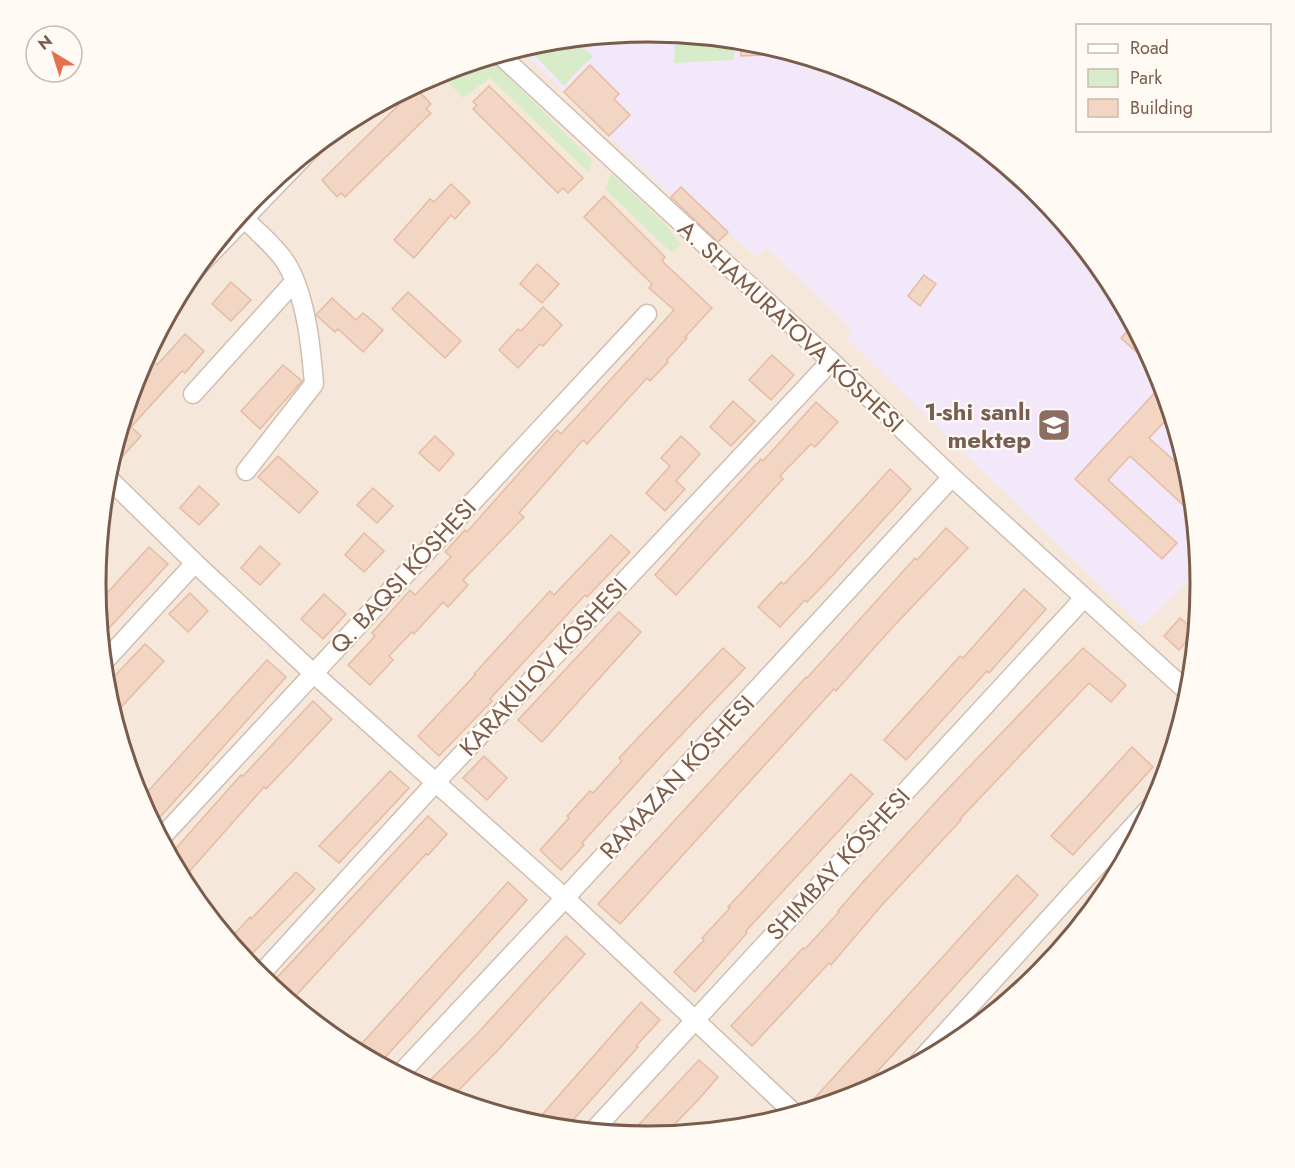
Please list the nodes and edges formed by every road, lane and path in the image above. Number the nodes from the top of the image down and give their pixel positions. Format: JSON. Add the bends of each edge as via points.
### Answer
{"nodes":[{"id":1,"x":507,"y":60,"type":"edge"},
{"id":2,"x":246,"y":220,"type":"edge"},
{"id":3,"x":294,"y":282,"type":"junction"},
{"id":4,"x":647,"y":314,"type":"dead end"},
{"id":5,"x":831,"y":361,"type":"junction"},
{"id":6,"x":193,"y":394,"type":"dead end"},
{"id":7,"x":246,"y":471,"type":"dead end"},
{"id":8,"x":952,"y":477,"type":"junction"},
{"id":9,"x":115,"y":485,"type":"edge"},
{"id":10,"x":195,"y":563,"type":"junction"},
{"id":11,"x":1084,"y":598,"type":"junction"},
{"id":12,"x":110,"y":655,"type":"edge"},
{"id":13,"x":313,"y":672,"type":"junction"},
{"id":14,"x":1180,"y":685,"type":"edge"},
{"id":15,"x":436,"y":782,"type":"junction"},
{"id":16,"x":1132,"y":827,"type":"edge"},
{"id":17,"x":166,"y":833,"type":"edge"},
{"id":18,"x":566,"y":898,"type":"junction"},
{"id":19,"x":266,"y":969,"type":"edge"},
{"id":20,"x":694,"y":1020,"type":"junction"},
{"id":21,"x":937,"y":1042,"type":"edge"},
{"id":22,"x":405,"y":1068,"type":"edge"},
{"id":23,"x":788,"y":1108,"type":"edge"},
{"id":24,"x":600,"y":1124,"type":"edge"}],
"edges":[{"from":1,"to":5,"type":"street","name":"A. SHAMURATOVA KÓSHESI"},
{"from":2,"to":3,"type":"street","via":[[286,262]]},
{"from":3,"to":6,"type":"street"},
{"from":3,"to":7,"type":"street","via":[[310,339],[314,384]]},
{"from":4,"to":13,"type":"street"},
{"from":5,"to":8,"type":"street","name":"A. SHAMURATOVA KÓSHESI"},
{"from":5,"to":15,"type":"street","name":"KARAKULOV KÓSHESI"},
{"from":8,"to":11,"type":"street","name":"A. SHAMURATOVA KÓSHESI"},
{"from":8,"to":18,"type":"street","name":"RAMAZAN KÓSHESI"},
{"from":9,"to":10,"type":"street"},
{"from":10,"to":12,"type":"street"},
{"from":10,"to":13,"type":"street"},
{"from":11,"to":14,"type":"street","name":"A. SHAMURATOVA KÓSHESI"},
{"from":11,"to":20,"type":"street"},
{"from":13,"to":15,"type":"street"},
{"from":13,"to":17,"type":"street"},
{"from":15,"to":18,"type":"street"},
{"from":15,"to":19,"type":"street","name":"KARAKULOV KÓSHESI"},
{"from":16,"to":21,"type":"street"},
{"from":18,"to":20,"type":"street"},
{"from":18,"to":22,"type":"street","name":"RAMAZAN KÓSHESI"},
{"from":20,"to":23,"type":"street"},
{"from":20,"to":24,"type":"street"}]}
